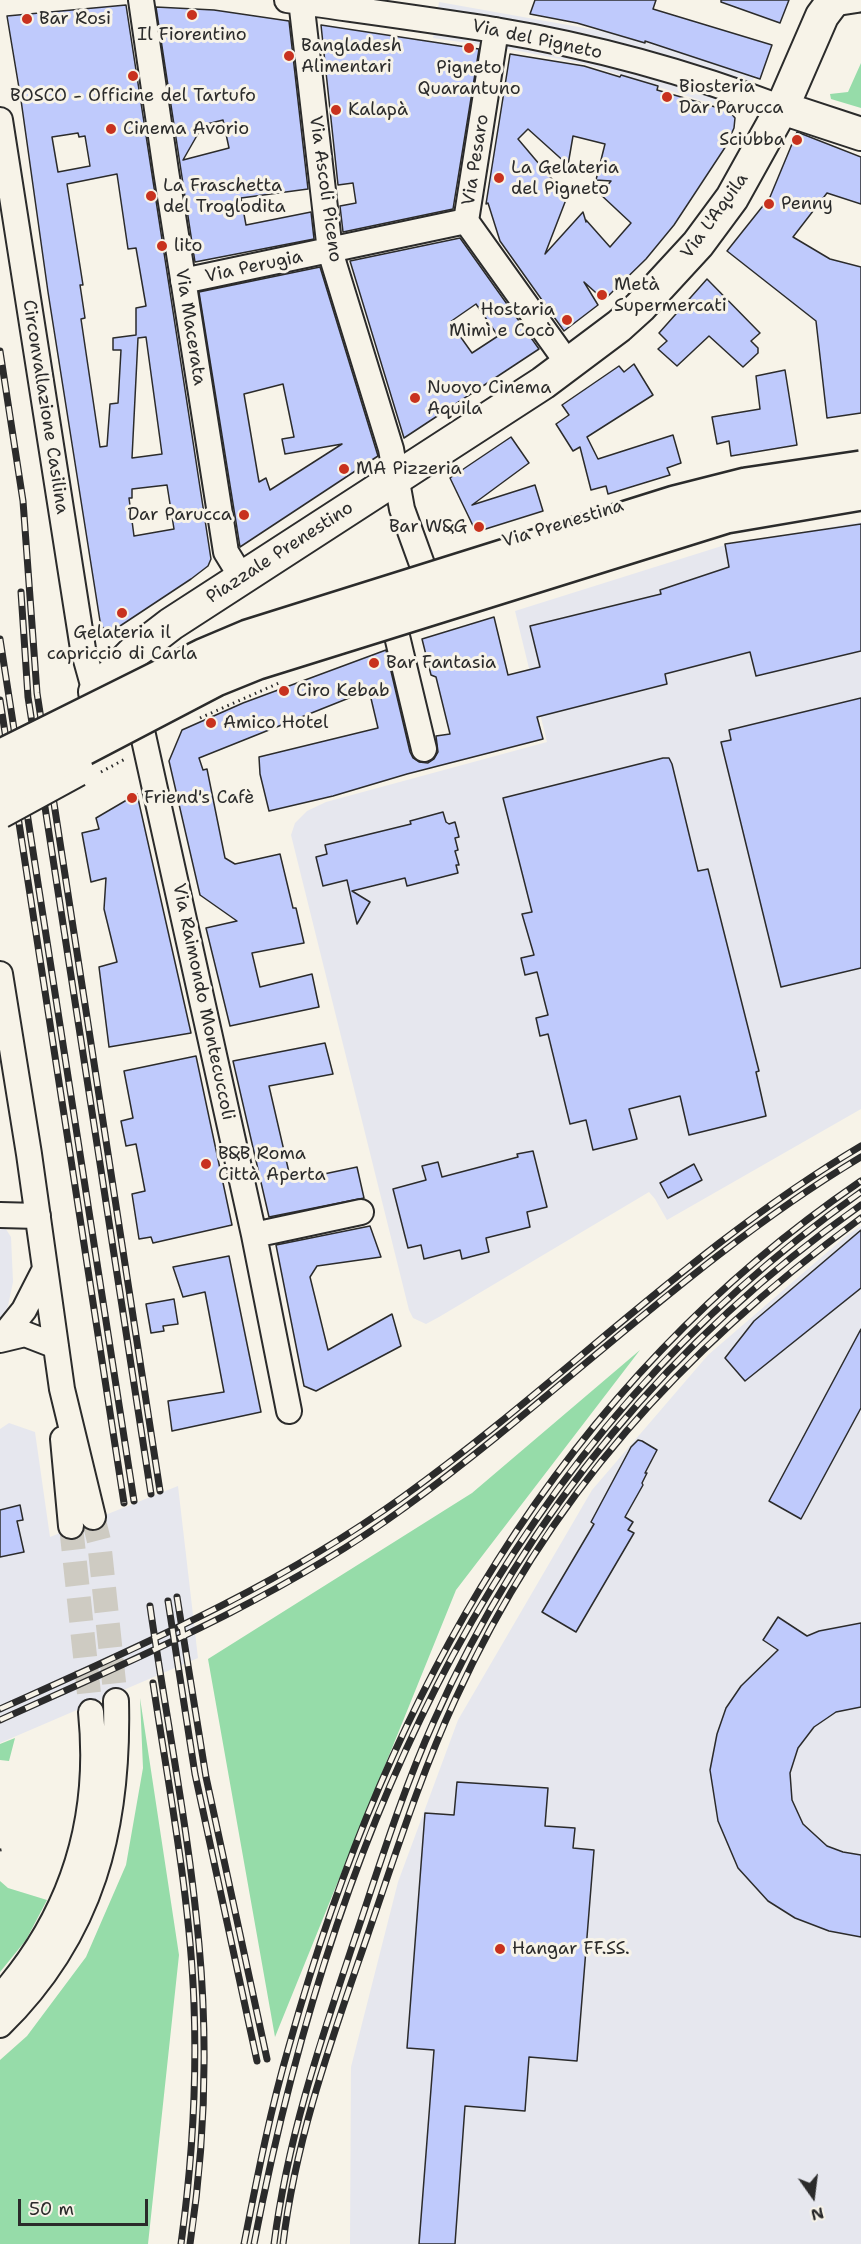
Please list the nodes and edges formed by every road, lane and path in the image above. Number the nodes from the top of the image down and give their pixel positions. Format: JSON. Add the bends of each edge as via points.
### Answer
{"nodes":[{"id":1,"x":141,"y":0,"type":"edge"},
{"id":2,"x":296,"y":1,"type":"edge"},
{"id":3,"x":834,"y":4,"type":"edge"},
{"id":4,"x":496,"y":30,"type":"junction"},
{"id":5,"x":782,"y":108,"type":"junction"},
{"id":6,"x":0,"y":120,"type":"edge"},
{"id":7,"x":861,"y":134,"type":"edge"},
{"id":8,"x":466,"y":221,"type":"junction"},
{"id":9,"x":330,"y":251,"type":"junction"},
{"id":10,"x":183,"y":281,"type":"junction"},
{"id":11,"x":568,"y":365,"type":"junction"},
{"id":12,"x":861,"y":455,"type":"edge"},
{"id":13,"x":861,"y":468,"type":"edge"},
{"id":14,"x":396,"y":477,"type":"junction"},
{"id":15,"x":861,"y":494,"type":"edge"},
{"id":16,"x":861,"y":508,"type":"edge"},
{"id":17,"x":423,"y":567,"type":"junction"},
{"id":18,"x":242,"y":578,"type":"junction"},
{"id":19,"x":271,"y":614,"type":"joint"},
{"id":20,"x":171,"y":624,"type":"junction"},
{"id":21,"x":396,"y":632,"type":"junction"},
{"id":22,"x":164,"y":659,"type":"junction"},
{"id":23,"x":291,"y":673,"type":"junction"},
{"id":24,"x":85,"y":697,"type":"junction"},
{"id":25,"x":192,"y":721,"type":"dead end"},
{"id":26,"x":139,"y":726,"type":"junction"},
{"id":27,"x":79,"y":734,"type":"dead end"},
{"id":28,"x":0,"y":740,"type":"edge"},
{"id":29,"x":424,"y":749,"type":"dead end"},
{"id":30,"x":0,"y":757,"type":"edge"},
{"id":31,"x":87,"y":772,"type":"junction"},
{"id":32,"x":0,"y":792,"type":"edge"},
{"id":33,"x":0,"y":812,"type":"edge"},
{"id":34,"x":0,"y":974,"type":"edge"},
{"id":35,"x":6,"y":1048,"type":"edge"},
{"id":36,"x":362,"y":1212,"type":"dead end"},
{"id":37,"x":0,"y":1215,"type":"edge"},
{"id":38,"x":38,"y":1216,"type":"junction"},
{"id":39,"x":254,"y":1235,"type":"junction"},
{"id":40,"x":45,"y":1269,"type":"junction"},
{"id":41,"x":0,"y":1340,"type":"edge"},
{"id":42,"x":56,"y":1347,"type":"junction"},
{"id":43,"x":289,"y":1411,"type":"dead end"},
{"id":44,"x":82,"y":1522,"type":"tunnel mouth"},
{"id":45,"x":116,"y":1701,"type":"tunnel mouth"},
{"id":46,"x":91,"y":1712,"type":"tunnel mouth"},
{"id":47,"x":0,"y":1997,"type":"edge"},
{"id":48,"x":0,"y":2025,"type":"edge"}],
"edges":[{"from":1,"to":10,"type":"street","name":"Via Macerata"},
{"from":2,"to":4,"type":"street","name":"Via del Pigneto"},
{"from":2,"to":9,"type":"street","name":"Via Ascoli Piceno"},
{"from":3,"to":5,"type":"main road","name":"Via L'Aquila"},
{"from":4,"to":5,"type":"street","name":"Via del Pigneto","via":[[650,65]]},
{"from":4,"to":8,"type":"street","name":"Via Pesaro"},
{"from":5,"to":7,"type":"main road"},
{"from":5,"to":11,"type":"main road","name":"Via L'Aquila","via":[[747,175],[698,244],[640,307]]},
{"from":6,"to":24,"type":"street","name":"Circonvallazione Casilina","via":[[81,637]]},
{"from":8,"to":9,"type":"street","name":"Via Perugia"},
{"from":8,"to":11,"type":"street","name":"Via Pesaro"},
{"from":9,"to":10,"type":"street","name":"Via Perugia"},
{"from":9,"to":14,"type":"street","name":"Via Ascoli Piceno","via":[[391,449]]},
{"from":10,"to":18,"type":"street","name":"Via Macerata","via":[[226,552]]},
{"from":11,"to":14,"type":"main road","name":"Via L'Aquila"},
{"from":12,"to":17,"type":"main road","name":"Via Prenestina","via":[[708,481]]},
{"from":13,"to":30,"type":"highway","bridge":true,"via":[[746,485],[675,502],[248,637]]},
{"from":14,"to":17,"type":"street","via":[[402,508]]},
{"from":14,"to":18,"type":"main road","name":"Piazzale Prenestino"},
{"from":15,"to":32,"type":"highway","bridge":true,"via":[[726,516],[258,662],[216,679]]},
{"from":16,"to":21,"type":"main road","via":[[715,533]]},
{"from":17,"to":19,"type":"main road","name":"Via Prenestina"},
{"from":18,"to":20,"type":"main road","name":"Piazzale Prenestino"},
{"from":19,"to":22,"type":"main road","name":"Piazzale Prenestino","via":[[212,634]]},
{"from":20,"to":22,"type":"main road"},
{"from":20,"to":24,"type":"main road","name":"Piazzale Prenestino"},
{"from":21,"to":23,"type":"main road"},
{"from":21,"to":29,"type":"street"},
{"from":22,"to":24,"type":"main road","name":"Piazzale Prenestino"},
{"from":22,"to":26,"type":"main road"},
{"from":23,"to":25,"type":"path"},
{"from":23,"to":26,"type":"main road","via":[[235,687]]},
{"from":24,"to":26,"type":"street","via":[[114,695]]},
{"from":24,"to":28,"type":"main road"},
{"from":26,"to":27,"type":"street"},
{"from":26,"to":31,"type":"main road"},
{"from":26,"to":31,"type":"path"},
{"from":26,"to":39,"type":"street","name":"Via Raimondo Montecuccoli"},
{"from":31,"to":33,"type":"main road","bridge":true},
{"from":34,"to":35,"type":"street"},
{"from":35,"to":38,"type":"street"},
{"from":36,"to":39,"type":"street"},
{"from":37,"to":38,"type":"street"},
{"from":38,"to":40,"type":"street"},
{"from":39,"to":43,"type":"street","name":"Via Raimondo Montecuccoli"},
{"from":40,"to":41,"type":"street","via":[[24,1310]]},
{"from":40,"to":42,"type":"street"},
{"from":41,"to":42,"type":"street","via":[[25,1334]]},
{"from":42,"to":44,"type":"street","via":[[64,1454]]},
{"from":45,"to":48,"type":"street","via":[[112,1805],[91,1887],[52,1963]]},
{"from":46,"to":47,"type":"street","via":[[92,1785],[86,1834],[76,1870],[46,1934]]}]}
